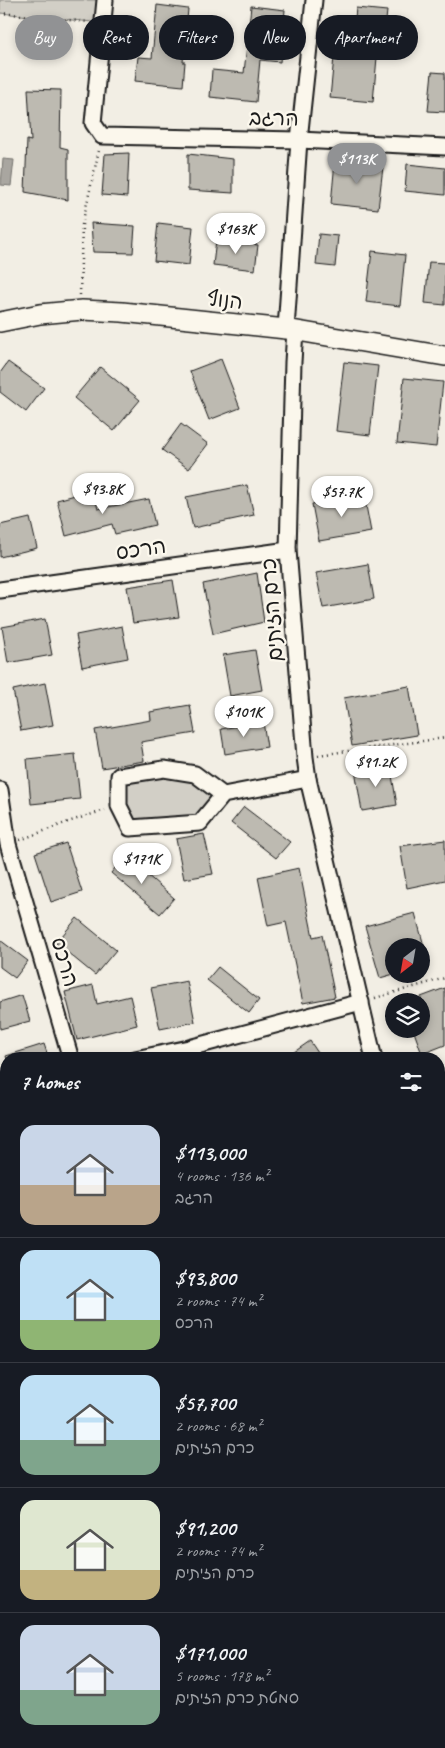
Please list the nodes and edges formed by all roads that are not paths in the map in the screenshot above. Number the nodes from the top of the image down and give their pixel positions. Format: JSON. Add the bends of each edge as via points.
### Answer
{"nodes":[{"id":1,"x":105,"y":0,"type":"edge"},
{"id":2,"x":314,"y":0,"type":"edge"},
{"id":3,"x":299,"y":140,"type":"junction"},
{"id":4,"x":445,"y":147,"type":"edge"},
{"id":5,"x":0,"y":322,"type":"edge"},
{"id":6,"x":291,"y":329,"type":"junction"},
{"id":7,"x":445,"y":356,"type":"edge"},
{"id":8,"x":288,"y":550,"type":"junction"},
{"id":9,"x":0,"y":590,"type":"edge"},
{"id":10,"x":308,"y":779,"type":"junction"},
{"id":11,"x":0,"y":790,"type":"edge"},
{"id":12,"x":222,"y":795,"type":"junction"},
{"id":13,"x":361,"y":1002,"type":"junction"},
{"id":14,"x":70,"y":1052,"type":"edge"},
{"id":15,"x":193,"y":1052,"type":"edge"},
{"id":16,"x":372,"y":1052,"type":"edge"}],
"edges":[{"from":1,"to":3,"type":"street","name":"הרגב","via":[[93,123],[102,136]]},
{"from":2,"to":3,"type":"street","name":"כרם הזיתים"},
{"from":3,"to":4,"type":"street","name":"הרגב"},
{"from":3,"to":6,"type":"street","name":"כרם הזיתים"},
{"from":5,"to":6,"type":"street","name":"הנוף","via":[[82,310]]},
{"from":6,"to":7,"type":"street","name":"הנוף"},
{"from":6,"to":8,"type":"street","name":"כרם הזיתים"},
{"from":8,"to":9,"type":"street","name":"הרכס"},
{"from":8,"to":10,"type":"street","name":"כרם הזיתים"},
{"from":10,"to":12,"type":"street"},
{"from":10,"to":13,"type":"street","name":"כרם הזיתים"},
{"from":11,"to":14,"type":"street","name":"הרכס","via":[[8,844]]},
{"from":12,"to":12,"type":"street","via":[[194,774],[164,769],[119,776],[119,806],[130,828],[200,823]]},
{"from":13,"to":15,"type":"street"},
{"from":13,"to":16,"type":"street","name":"כרם הזיתים"}]}
